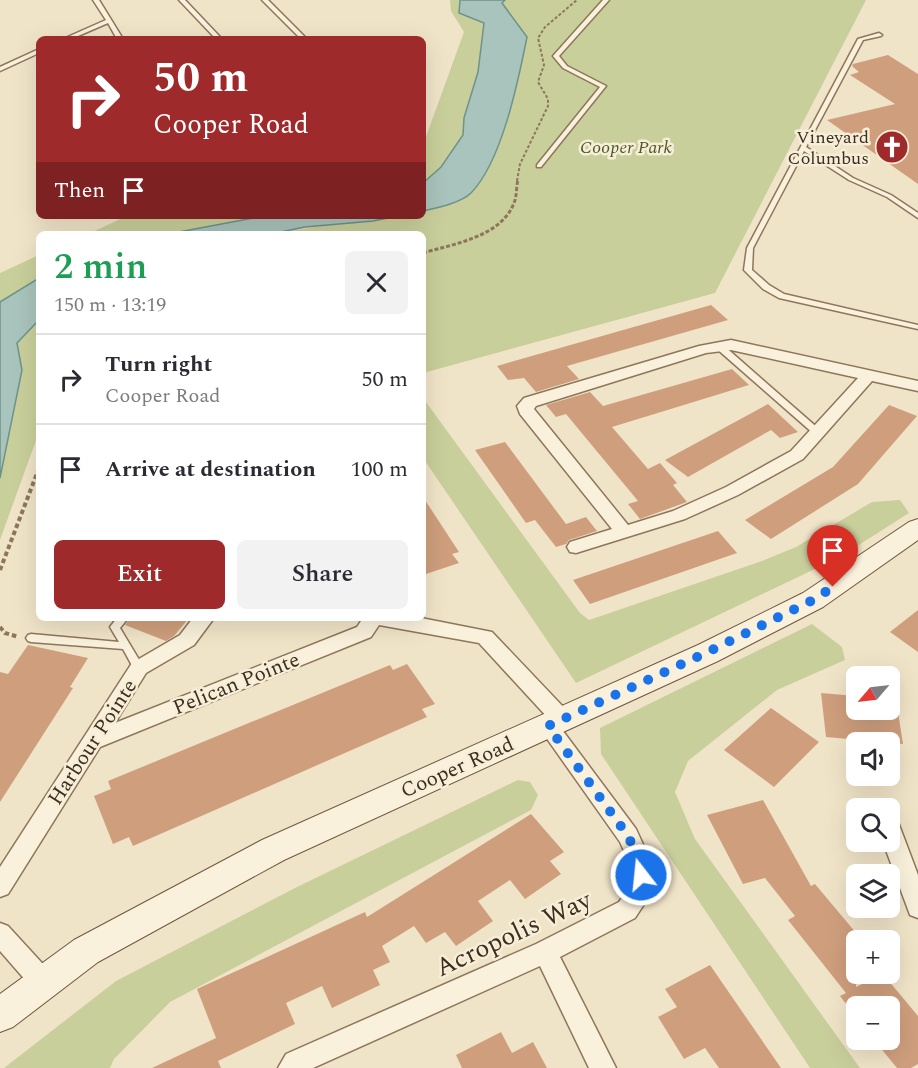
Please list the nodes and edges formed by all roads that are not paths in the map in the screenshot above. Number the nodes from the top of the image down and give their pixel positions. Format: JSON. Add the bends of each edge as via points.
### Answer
{"nodes":[{"id":1,"x":96,"y":0,"type":"edge"},
{"id":2,"x":182,"y":0,"type":"edge"},
{"id":3,"x":265,"y":0,"type":"edge"},
{"id":4,"x":606,"y":0,"type":"edge"},
{"id":5,"x":109,"y":21,"type":"junction"},
{"id":6,"x":879,"y":34,"type":"dead end"},
{"id":7,"x":73,"y":36,"type":"edge"},
{"id":8,"x":118,"y":36,"type":"edge"},
{"id":9,"x":216,"y":36,"type":"edge"},
{"id":10,"x":299,"y":36,"type":"edge"},
{"id":11,"x":36,"y":52,"type":"edge"},
{"id":12,"x":0,"y":69,"type":"edge"},
{"id":13,"x":803,"y":148,"type":"junction"},
{"id":14,"x":539,"y":166,"type":"dead end"},
{"id":15,"x":918,"y":216,"type":"edge"},
{"id":16,"x":918,"y":327,"type":"edge"},
{"id":17,"x":720,"y":347,"type":"junction"},
{"id":18,"x":869,"y":375,"type":"junction"},
{"id":19,"x":918,"y":386,"type":"edge"},
{"id":20,"x":817,"y":432,"type":"junction"},
{"id":21,"x":623,"y":531,"type":"junction"},
{"id":22,"x":916,"y":533,"type":"edge"},
{"id":23,"x":576,"y":547,"type":"dead end"},
{"id":24,"x":120,"y":621,"type":"edge"},
{"id":25,"x":202,"y":621,"type":"edge"},
{"id":26,"x":371,"y":621,"type":"edge"},
{"id":27,"x":397,"y":621,"type":"edge"},
{"id":28,"x":31,"y":638,"type":"road end"},
{"id":29,"x":126,"y":646,"type":"junction"},
{"id":30,"x":139,"y":668,"type":"junction"},
{"id":31,"x":555,"y":723,"type":"junction"},
{"id":32,"x":92,"y":741,"type":"junction"},
{"id":33,"x":898,"y":852,"type":"edge"},
{"id":34,"x":0,"y":887,"type":"edge"},
{"id":35,"x":918,"y":907,"type":"edge"},
{"id":36,"x":0,"y":934,"type":"edge"},
{"id":37,"x":546,"y":952,"type":"junction"},
{"id":38,"x":43,"y":982,"type":"junction"},
{"id":39,"x":0,"y":1015,"type":"edge"},
{"id":40,"x":291,"y":1068,"type":"edge"},
{"id":41,"x":603,"y":1068,"type":"edge"}],
"edges":[{"from":1,"to":5,"type":"lane"},
{"from":2,"to":9,"type":"lane"},
{"from":3,"to":10,"type":"lane"},
{"from":4,"to":14,"type":"lane","via":[[556,56],[565,67],[603,86]]},
{"from":5,"to":7,"type":"lane"},
{"from":5,"to":8,"type":"lane"},
{"from":6,"to":13,"type":"lane","via":[[861,39]]},
{"from":11,"to":12,"type":"lane"},
{"from":13,"to":15,"type":"lane"},
{"from":13,"to":16,"type":"lane","via":[[750,248],[748,270],[782,296]]},
{"from":17,"to":18,"type":"street","via":[[761,350]]},
{"from":17,"to":20,"type":"lane"},
{"from":17,"to":21,"type":"street","via":[[525,406]]},
{"from":18,"to":19,"type":"street"},
{"from":18,"to":20,"type":"street"},
{"from":20,"to":21,"type":"street","via":[[797,455],[732,492],[679,515]]},
{"from":21,"to":23,"type":"street"},
{"from":22,"to":31,"type":"street","name":"Cooper Road","via":[[813,600]]},
{"from":24,"to":29,"type":"lane","via":[[115,627]]},
{"from":25,"to":30,"type":"street","name":"Harbour Pointe","via":[[187,640]]},
{"from":26,"to":32,"type":"street","name":"Pelican Pointe","via":[[364,632]]},
{"from":27,"to":31,"type":"street","name":"Acropolis Way","via":[[485,637]]},
{"from":28,"to":29,"type":"lane"},
{"from":29,"to":30,"type":"lane"},
{"from":30,"to":32,"type":"street","name":"Harbour Pointe"},
{"from":31,"to":37,"type":"street","name":"Acropolis Way","via":[[628,836],[640,862],[642,889],[627,909]]},
{"from":31,"to":38,"type":"street","name":"Cooper Road","via":[[273,850],[86,951]]},
{"from":32,"to":34,"type":"street","name":"Harbour Pointe"},
{"from":33,"to":35,"type":"street"},
{"from":36,"to":38,"type":"street"},
{"from":37,"to":40,"type":"street","name":"Acropolis Way"},
{"from":37,"to":41,"type":"street"},
{"from":38,"to":39,"type":"street","name":"Cooper Road"}]}
